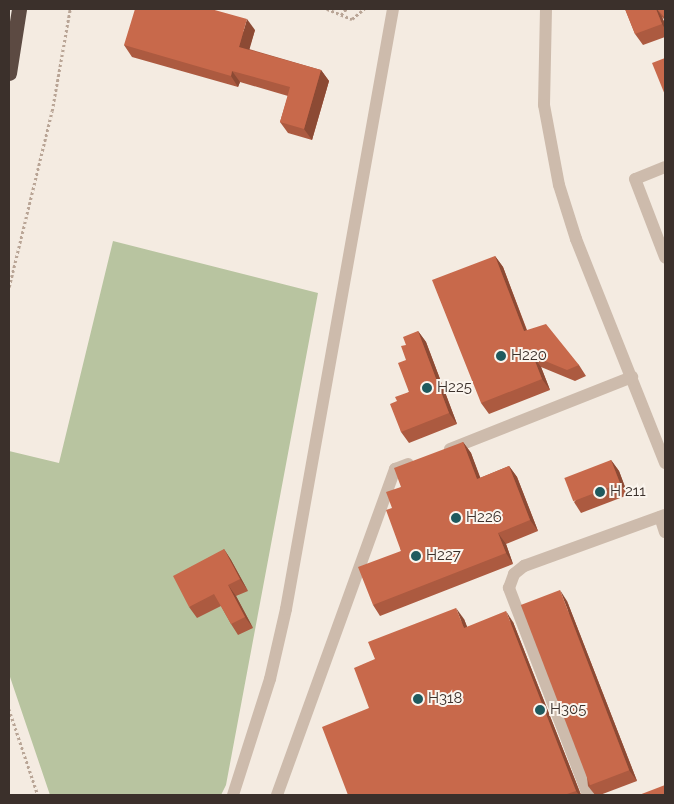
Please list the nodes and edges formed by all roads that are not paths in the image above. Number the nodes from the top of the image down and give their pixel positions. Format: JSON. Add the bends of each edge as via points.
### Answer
{"nodes":[{"id":1,"x":19,"y":9,"type":"edge"},
{"id":2,"x":393,"y":9,"type":"edge"},
{"id":3,"x":546,"y":9,"type":"edge"},
{"id":4,"x":9,"y":73,"type":"edge"},
{"id":5,"x":665,"y":167,"type":"edge"},
{"id":6,"x":665,"y":257,"type":"edge"},
{"id":7,"x":632,"y":377,"type":"junction"},
{"id":8,"x":441,"y":452,"type":"edge"},
{"id":9,"x":423,"y":459,"type":"edge"},
{"id":10,"x":665,"y":463,"type":"edge"},
{"id":11,"x":663,"y":516,"type":"edge"},
{"id":12,"x":665,"y":532,"type":"edge"},
{"id":13,"x":233,"y":795,"type":"edge"},
{"id":14,"x":277,"y":795,"type":"edge"},
{"id":15,"x":588,"y":795,"type":"edge"}],
"edges":[{"from":1,"to":4,"type":"highway"},
{"from":2,"to":13,"type":"street","via":[[286,608],[270,679]]},
{"from":3,"to":7,"type":"street","via":[[543,61],[549,144],[576,239]]},
{"from":5,"to":6,"type":"street","via":[[635,179]]},
{"from":7,"to":8,"type":"street"},
{"from":7,"to":10,"type":"street"},
{"from":9,"to":14,"type":"street","via":[[395,469]]},
{"from":11,"to":12,"type":"street"},
{"from":11,"to":15,"type":"street","via":[[524,566],[514,574],[508,588]]}]}
